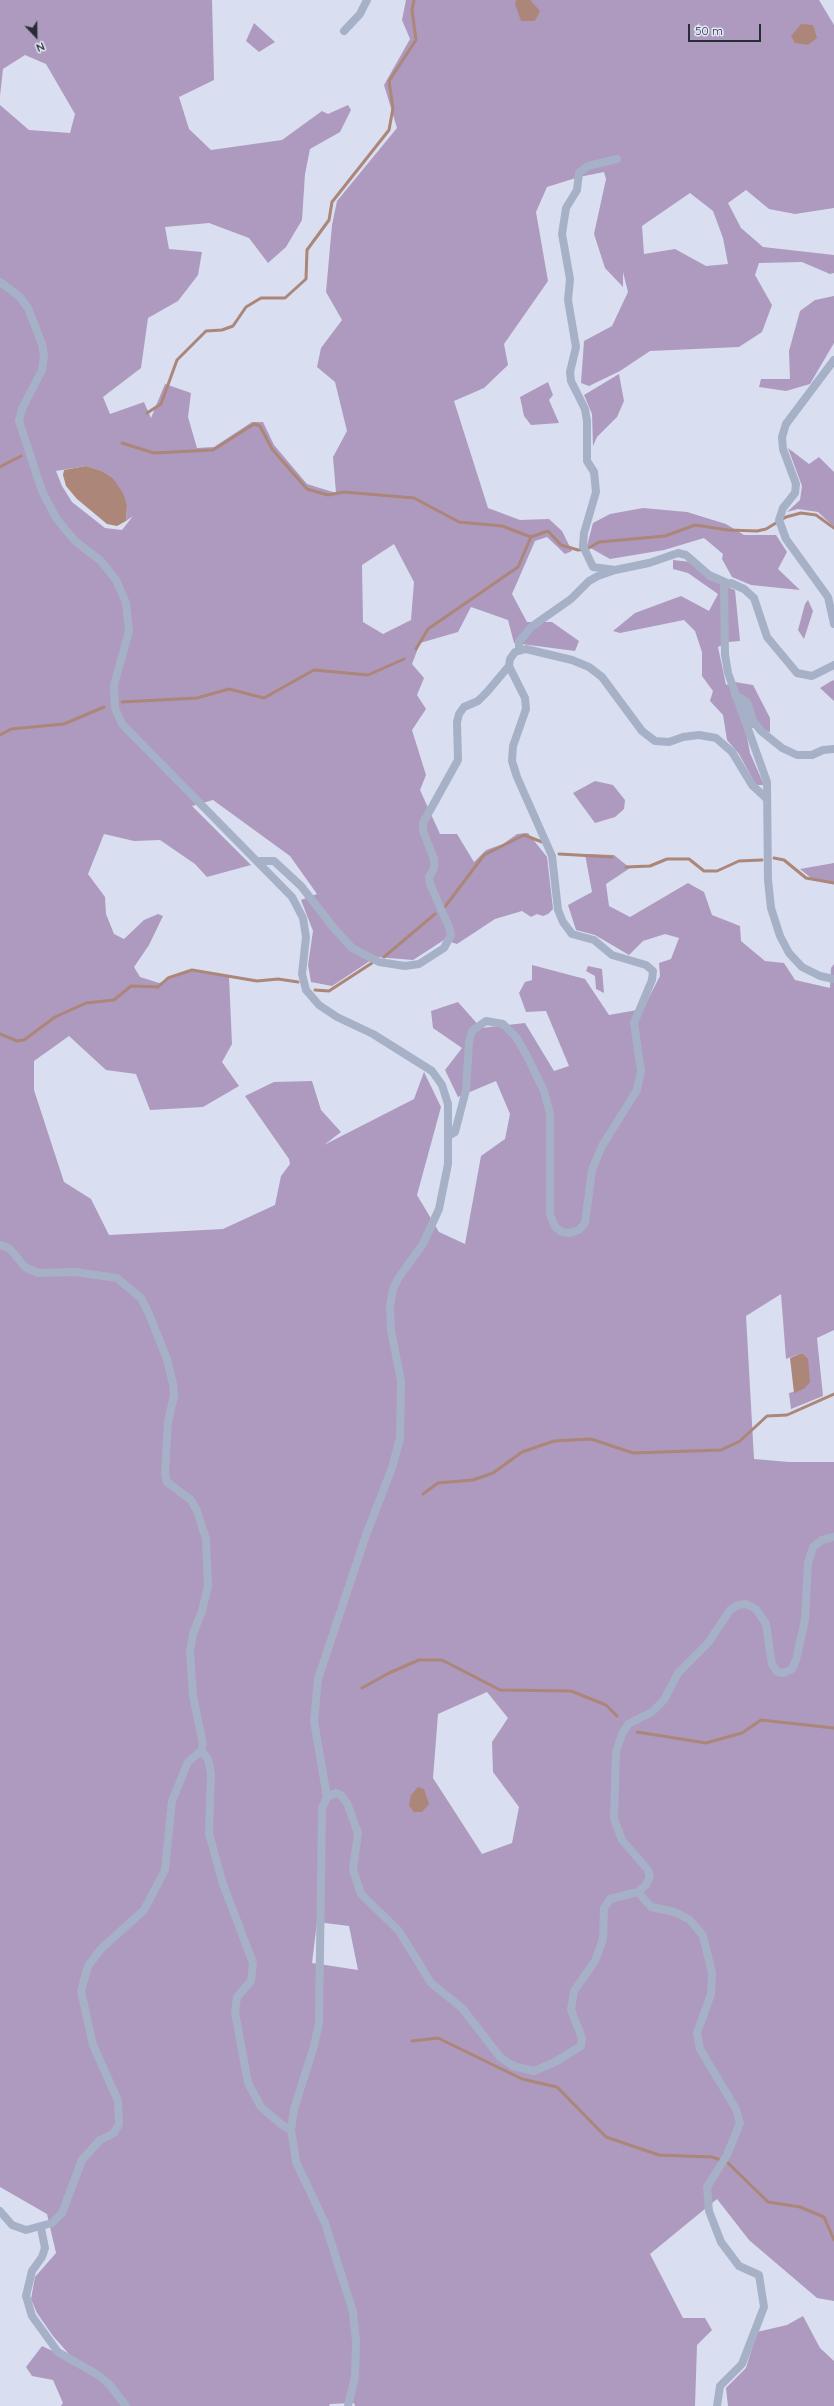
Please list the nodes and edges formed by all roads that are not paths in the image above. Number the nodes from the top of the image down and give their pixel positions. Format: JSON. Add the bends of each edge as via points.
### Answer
{"nodes":[{"id":1,"x":367,"y":0,"type":"edge"},
{"id":2,"x":344,"y":30,"type":"dead end"},
{"id":3,"x":617,"y":159,"type":"dead end"},
{"id":4,"x":0,"y":282,"type":"edge"},
{"id":5,"x":834,"y":360,"type":"edge"},
{"id":6,"x":615,"y":570,"type":"junction"},
{"id":7,"x":727,"y":583,"type":"junction"},
{"id":8,"x":834,"y":624,"type":"edge"},
{"id":9,"x":518,"y":650,"type":"junction"},
{"id":10,"x":834,"y":665,"type":"edge"},
{"id":11,"x":509,"y":666,"type":"junction"},
{"id":12,"x":735,"y":695,"type":"junction"},
{"id":13,"x":834,"y":749,"type":"edge"},
{"id":14,"x":767,"y":799,"type":"junction"},
{"id":15,"x":258,"y":861,"type":"junction"},
{"id":16,"x":834,"y":979,"type":"edge"},
{"id":17,"x":450,"y":1135,"type":"junction"},
{"id":18,"x":0,"y":1244,"type":"edge"},
{"id":19,"x":834,"y":1538,"type":"edge"},
{"id":20,"x":201,"y":1752,"type":"junction"},
{"id":21,"x":327,"y":1797,"type":"junction"},
{"id":22,"x":638,"y":1892,"type":"junction"},
{"id":23,"x":291,"y":2130,"type":"junction"},
{"id":24,"x":0,"y":2211,"type":"edge"},
{"id":25,"x":41,"y":2228,"type":"junction"},
{"id":26,"x":126,"y":2406,"type":"edge"},
{"id":27,"x":348,"y":2406,"type":"edge"},
{"id":28,"x":717,"y":2406,"type":"edge"}],
"edges":[{"from":1,"to":2,"type":"street","via":[[360,14]]},
{"from":3,"to":6,"type":"street","via":[[588,166],[580,173],[577,190],[566,208],[562,234],[570,279],[568,300],[576,347],[570,372],[571,381],[588,421],[587,460],[594,472],[596,492],[584,533],[583,546],[594,568]]},
{"from":4,"to":15,"type":"street","via":[[19,296],[28,308],[42,344],[42,370],[22,409],[19,421],[42,491],[56,518],[75,541],[101,562],[116,580],[126,603],[129,631],[114,685],[115,708],[122,724]]},
{"from":5,"to":8,"type":"street","via":[[786,424],[782,437],[783,449],[796,484],[795,493],[779,514],[780,526],[786,539],[828,597]]},
{"from":6,"to":7,"type":"street","via":[[649,563],[678,553],[686,555],[709,575]]},
{"from":6,"to":9,"type":"street","via":[[589,582],[571,599],[531,627],[519,642]]},
{"from":7,"to":10,"type":"street","via":[[744,589],[754,598],[767,638],[797,673],[812,676]]},
{"from":7,"to":12,"type":"street","via":[[723,589],[726,606],[725,655]]},
{"from":9,"to":11,"type":"street","via":[[510,659]]},
{"from":9,"to":14,"type":"street","via":[[526,649],[549,654],[589,667],[602,677],[642,731],[655,742],[669,742],[699,735],[716,738],[732,752],[752,785]]},
{"from":11,"to":15,"type":"street","via":[[478,701],[464,707],[459,714],[458,760],[423,823],[423,831],[434,859],[434,868],[429,877],[430,884],[451,935],[444,948],[419,964],[405,966],[378,962],[352,948],[332,927],[301,886],[274,861]]},
{"from":11,"to":17,"type":"street","via":[[525,698],[526,708],[513,746],[512,761],[552,856],[558,910],[563,922],[572,934],[594,940],[612,955],[646,965],[653,971],[652,980],[634,1023],[641,1071],[637,1090],[602,1146],[592,1170],[585,1223],[579,1230],[562,1232],[555,1227],[550,1214],[550,1114],[544,1091],[523,1049],[516,1037],[503,1024],[486,1021],[472,1030],[466,1090],[455,1132]]},
{"from":12,"to":13,"type":"street","via":[[747,702],[761,731],[782,748],[797,755],[812,755]]},
{"from":12,"to":14,"type":"street","via":[[767,782]]},
{"from":14,"to":16,"type":"street","via":[[768,880],[771,908],[780,936],[789,954],[802,967],[820,976]]},
{"from":15,"to":17,"type":"street","via":[[292,897],[303,918],[306,936],[302,974],[306,990],[319,1005],[337,1017],[373,1034],[432,1071],[442,1085],[448,1104]]},
{"from":17,"to":21,"type":"street","via":[[448,1164],[439,1209],[423,1244],[399,1276],[393,1289],[390,1306],[391,1330],[401,1381],[400,1438],[392,1468],[366,1536],[318,1679],[314,1720]]},
{"from":18,"to":20,"type":"street","via":[[9,1248],[25,1267],[38,1273],[75,1272],[116,1278],[141,1298],[167,1359],[174,1396],[168,1422],[165,1473],[167,1482],[191,1500],[206,1539],[208,1586],[190,1651],[193,1696],[203,1744]]},
{"from":19,"to":22,"type":"street","via":[[822,1540],[813,1547],[808,1563],[804,1620],[792,1669],[784,1673],[777,1672],[772,1664],[766,1624],[756,1609],[746,1604],[738,1604],[730,1610],[708,1643],[678,1673],[664,1700],[652,1712],[628,1724],[622,1734],[616,1752],[614,1819],[622,1840],[648,1870],[650,1876],[646,1885]]},
{"from":20,"to":23,"type":"street","via":[[208,1759],[211,1772],[209,1834],[223,1884],[253,1963],[251,1981],[237,1997],[234,2012],[248,2083],[261,2107]]},
{"from":20,"to":25,"type":"street","via":[[188,1762],[172,1800],[165,1870],[144,1910],[101,1949],[88,1966],[81,1991],[93,2045],[118,2101],[119,2124],[114,2132],[100,2140],[82,2160],[62,2213],[52,2223]]},
{"from":21,"to":22,"type":"street","via":[[336,1793],[341,1795],[347,1803],[358,1833],[353,1870],[361,1894],[399,1931],[431,1983],[462,2008],[500,2057],[513,2066],[534,2071],[581,2046],[582,2038],[571,2010],[574,1992],[596,1962],[603,1939],[604,1908],[610,1898]]},
{"from":21,"to":23,"type":"street","via":[[322,1808],[318,2023],[314,2046],[294,2109]]},
{"from":22,"to":28,"type":"street","via":[[652,1907],[675,1912],[690,1920],[703,1936],[712,1972],[711,1994],[697,2033],[700,2049],[736,2109],[740,2123],[707,2187],[709,2210],[721,2242],[740,2266],[759,2275],[764,2307],[742,2364],[720,2386]]},
{"from":23,"to":27,"type":"street","via":[[296,2162],[325,2223],[353,2312],[356,2342],[355,2377]]},
{"from":24,"to":25,"type":"street","via":[[12,2226],[26,2230]]},
{"from":25,"to":26,"type":"street","via":[[45,2248],[32,2271],[26,2296],[32,2316],[58,2352],[98,2375],[109,2384]]}]}
